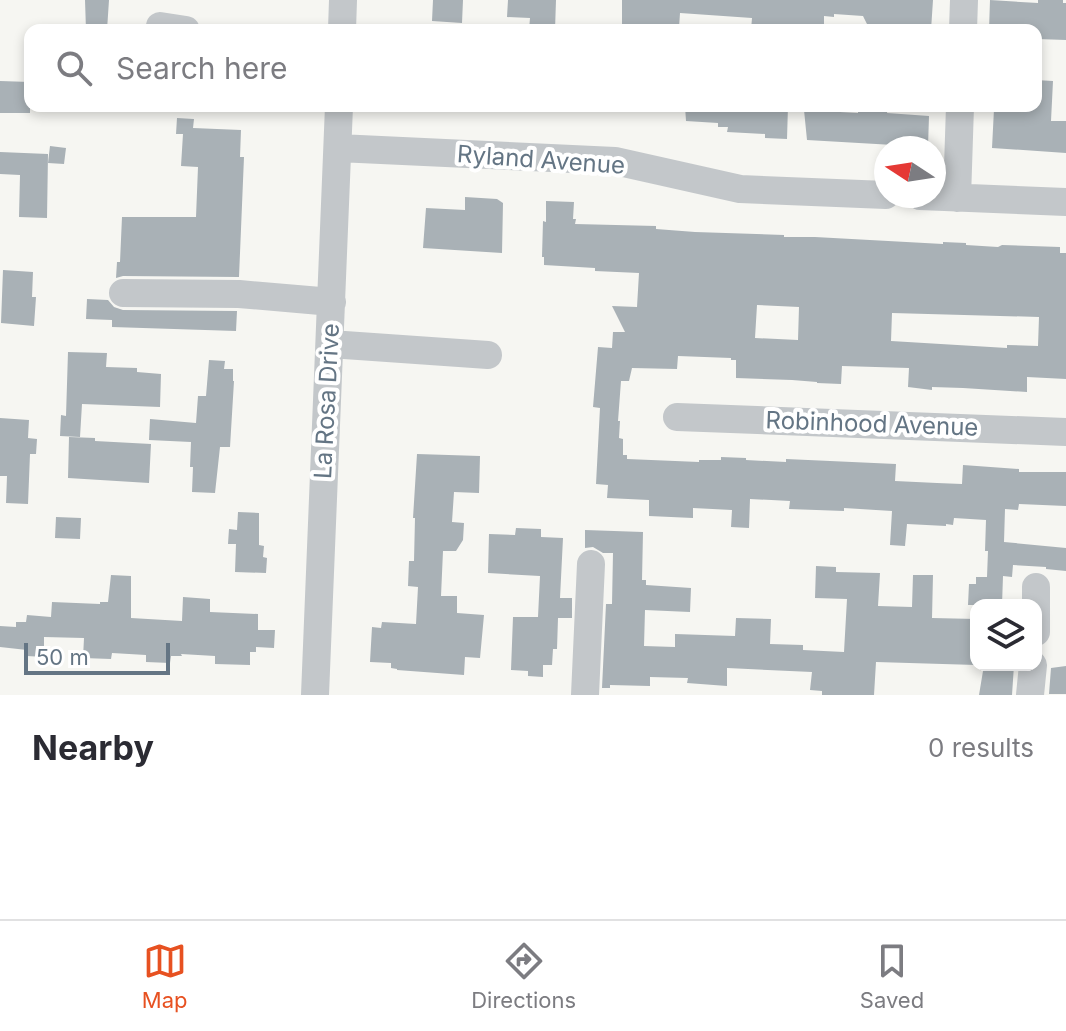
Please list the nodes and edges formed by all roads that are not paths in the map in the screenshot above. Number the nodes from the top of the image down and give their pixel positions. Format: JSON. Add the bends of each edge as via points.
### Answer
{"nodes":[{"id":1,"x":343,"y":0,"type":"edge"},
{"id":2,"x":964,"y":0,"type":"edge"},
{"id":3,"x":342,"y":24,"type":"edge"},
{"id":4,"x":963,"y":24,"type":"edge"},
{"id":5,"x":339,"y":112,"type":"edge"},
{"id":6,"x":960,"y":112,"type":"edge"},
{"id":7,"x":338,"y":148,"type":"junction"},
{"id":8,"x":874,"y":195,"type":"edge"},
{"id":9,"x":946,"y":197,"type":"edge"},
{"id":10,"x":957,"y":198,"type":"junction"},
{"id":11,"x":1066,"y":202,"type":"edge"},
{"id":12,"x":123,"y":293,"type":"dead end"},
{"id":13,"x":332,"y":302,"type":"junction"},
{"id":14,"x":330,"y":344,"type":"junction"},
{"id":15,"x":488,"y":355,"type":"dead end"},
{"id":16,"x":677,"y":417,"type":"dead end"},
{"id":17,"x":1066,"y":432,"type":"edge"},
{"id":18,"x":591,"y":564,"type":"dead end"},
{"id":19,"x":1036,"y":587,"type":"dead end"},
{"id":20,"x":1036,"y":599,"type":"edge"},
{"id":21,"x":1032,"y":671,"type":"edge"},
{"id":22,"x":315,"y":695,"type":"edge"},
{"id":23,"x":585,"y":695,"type":"edge"},
{"id":24,"x":1030,"y":695,"type":"edge"}],
"edges":[{"from":1,"to":3,"type":"street"},
{"from":2,"to":4,"type":"street"},
{"from":5,"to":7,"type":"street","name":"La Rosa Drive"},
{"from":6,"to":10,"type":"street"},
{"from":7,"to":8,"type":"street","name":"Ryland Avenue","via":[[615,161],[740,189]]},
{"from":7,"to":13,"type":"street","name":"La Rosa Drive"},
{"from":9,"to":10,"type":"street"},
{"from":10,"to":11,"type":"street"},
{"from":12,"to":13,"type":"street"},
{"from":13,"to":14,"type":"street","name":"La Rosa Drive"},
{"from":14,"to":15,"type":"street"},
{"from":14,"to":22,"type":"street","name":"La Rosa Drive"},
{"from":16,"to":17,"type":"street","name":"Robinhood Avenue"},
{"from":18,"to":23,"type":"street"},
{"from":19,"to":20,"type":"street"},
{"from":21,"to":24,"type":"street"}]}
